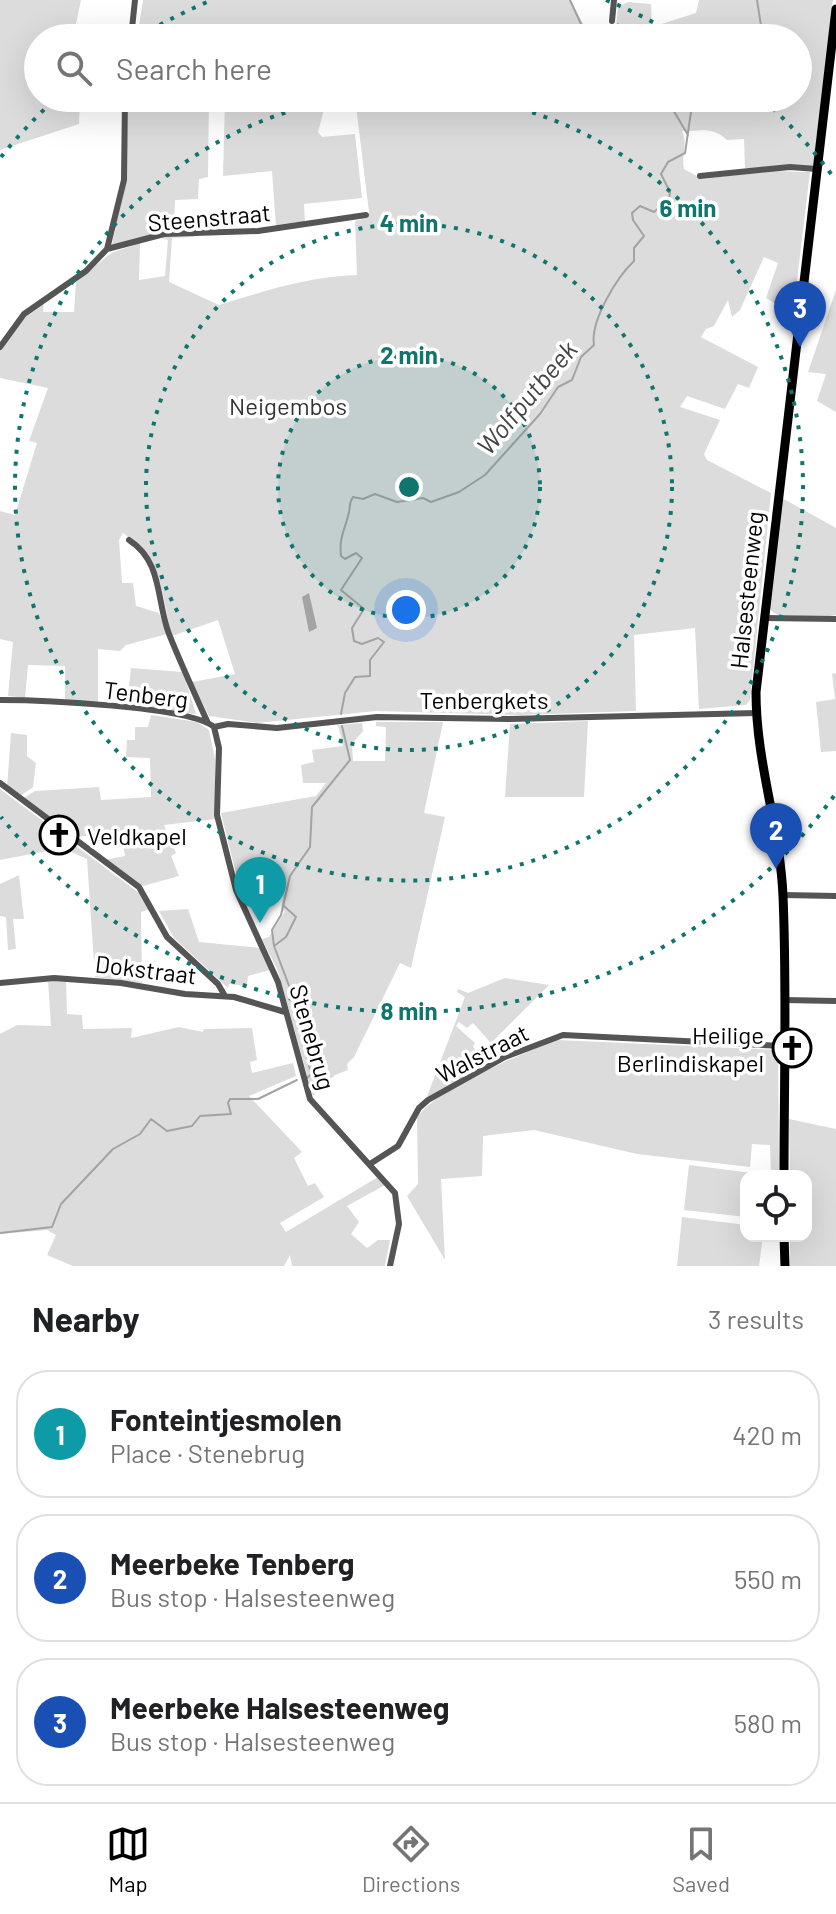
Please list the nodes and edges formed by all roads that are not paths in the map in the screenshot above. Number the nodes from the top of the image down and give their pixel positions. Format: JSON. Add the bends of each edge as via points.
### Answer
{"nodes":[{"id":1,"x":135,"y":0,"type":"edge"},
{"id":2,"x":614,"y":0,"type":"edge"},
{"id":3,"x":836,"y":9,"type":"edge"},
{"id":4,"x":612,"y":21,"type":"dead end"},
{"id":5,"x":132,"y":24,"type":"edge"},
{"id":6,"x":125,"y":112,"type":"edge"},
{"id":7,"x":817,"y":169,"type":"junction"},
{"id":8,"x":700,"y":176,"type":"dead end"},
{"id":9,"x":366,"y":215,"type":"dead end"},
{"id":10,"x":107,"y":249,"type":"junction"},
{"id":11,"x":0,"y":347,"type":"edge"},
{"id":12,"x":129,"y":540,"type":"dead end"},
{"id":13,"x":762,"y":618,"type":"junction"},
{"id":14,"x":836,"y":619,"type":"edge"},
{"id":15,"x":0,"y":700,"type":"edge"},
{"id":16,"x":756,"y":713,"type":"junction"},
{"id":17,"x":207,"y":721,"type":"junction"},
{"id":18,"x":214,"y":727,"type":"junction"},
{"id":19,"x":0,"y":783,"type":"edge"},
{"id":20,"x":236,"y":890,"type":"joint"},
{"id":21,"x":783,"y":895,"type":"junction"},
{"id":22,"x":836,"y":896,"type":"edge"},
{"id":23,"x":0,"y":983,"type":"edge"},
{"id":24,"x":225,"y":996,"type":"junction"},
{"id":25,"x":784,"y":1000,"type":"junction"},
{"id":26,"x":836,"y":1001,"type":"edge"},
{"id":27,"x":285,"y":1012,"type":"junction"},
{"id":28,"x":783,"y":1046,"type":"junction"},
{"id":29,"x":370,"y":1164,"type":"junction"},
{"id":30,"x":784,"y":1170,"type":"edge"},
{"id":31,"x":784,"y":1242,"type":"edge"},
{"id":32,"x":390,"y":1266,"type":"edge"},
{"id":33,"x":785,"y":1266,"type":"edge"}],
"edges":[{"from":1,"to":5,"type":"street"},
{"from":2,"to":4,"type":"street"},
{"from":3,"to":7,"type":"main road","name":"Halsesteenweg"},
{"from":6,"to":10,"type":"street","via":[[124,180]]},
{"from":7,"to":8,"type":"street"},
{"from":7,"to":13,"type":"main road","name":"Halsesteenweg"},
{"from":9,"to":10,"type":"street","name":"Steenstraat","via":[[258,231],[164,234]]},
{"from":10,"to":11,"type":"street","name":"Steenstraat","via":[[86,271],[24,314]]},
{"from":12,"to":17,"type":"street","via":[[145,552],[157,575],[165,622]]},
{"from":13,"to":14,"type":"street"},
{"from":13,"to":16,"type":"main road","name":"Halsesteenweg"},
{"from":15,"to":17,"type":"street","name":"Tenberg","via":[[76,703]]},
{"from":16,"to":18,"type":"street","name":"Tenbergkets","via":[[377,717],[277,728]]},
{"from":16,"to":21,"type":"main road","name":"Halsesteenweg","via":[[758,755]]},
{"from":17,"to":18,"type":"street","name":"Tenberg"},
{"from":18,"to":20,"type":"street","name":"Tenberg","via":[[219,748],[217,815]]},
{"from":19,"to":24,"type":"street","via":[[139,887],[167,937]]},
{"from":20,"to":27,"type":"street","name":"Stenebrug","via":[[278,982]]},
{"from":21,"to":22,"type":"street"},
{"from":21,"to":25,"type":"main road","name":"Halsesteenweg"},
{"from":23,"to":24,"type":"street","name":"Dokstraat","via":[[66,979]]},
{"from":24,"to":27,"type":"street","name":"Dokstraat"},
{"from":25,"to":26,"type":"street"},
{"from":25,"to":28,"type":"main road","name":"Halsesteenweg"},
{"from":27,"to":29,"type":"street","name":"Stenebrug","via":[[310,1099]]},
{"from":28,"to":29,"type":"street","name":"Walstraat","via":[[563,1035],[505,1057],[428,1100],[398,1146]]},
{"from":28,"to":30,"type":"main road","name":"Halsesteenweg"},
{"from":29,"to":32,"type":"street","name":"Stenebrug","via":[[398,1202]]},
{"from":31,"to":33,"type":"main road"}]}
